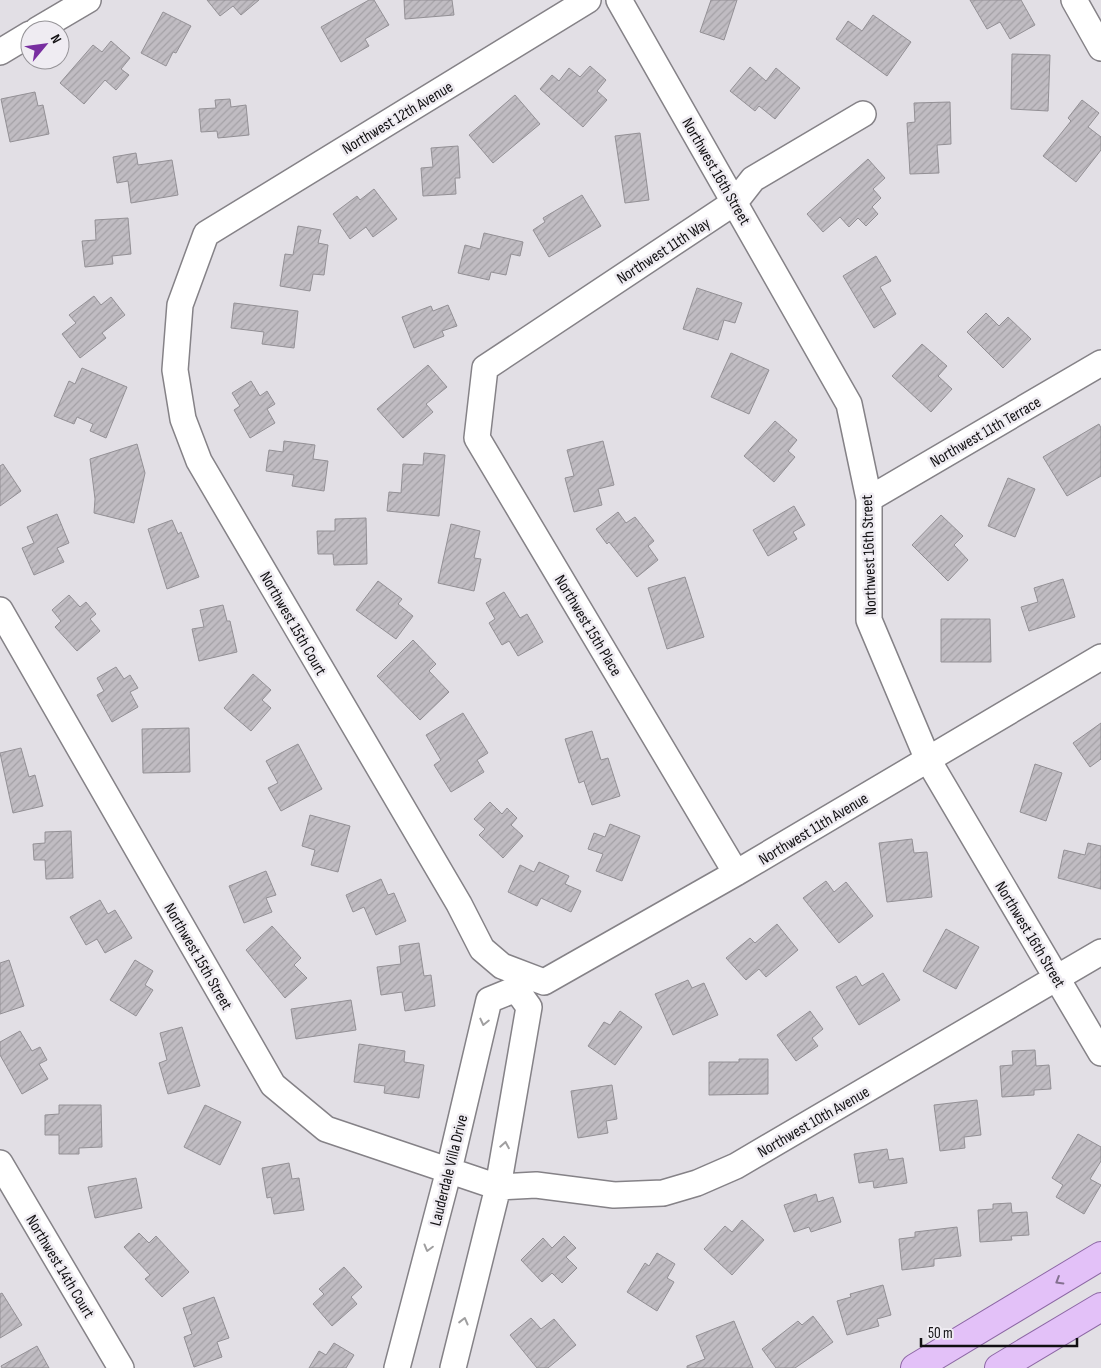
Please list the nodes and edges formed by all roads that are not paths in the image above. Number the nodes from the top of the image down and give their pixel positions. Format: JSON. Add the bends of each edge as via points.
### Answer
{"nodes":[{"id":1,"x":88,"y":0,"type":"edge"},
{"id":2,"x":588,"y":0,"type":"edge"},
{"id":3,"x":619,"y":0,"type":"edge"},
{"id":4,"x":1074,"y":0,"type":"edge"},
{"id":5,"x":54,"y":20,"type":"edge"},
{"id":6,"x":20,"y":40,"type":"edge"},
{"id":7,"x":1101,"y":48,"type":"edge"},
{"id":8,"x":0,"y":52,"type":"edge"},
{"id":9,"x":863,"y":114,"type":"dead end"},
{"id":10,"x":735,"y":202,"type":"junction"},
{"id":11,"x":206,"y":234,"type":"joint"},
{"id":12,"x":1101,"y":363,"type":"edge"},
{"id":13,"x":485,"y":368,"type":"joint"},
{"id":14,"x":869,"y":499,"type":"junction"},
{"id":15,"x":0,"y":610,"type":"edge"},
{"id":16,"x":1101,"y":657,"type":"edge"},
{"id":17,"x":928,"y":760,"type":"junction"},
{"id":18,"x":736,"y":873,"type":"junction"},
{"id":19,"x":1101,"y":952,"type":"edge"},
{"id":20,"x":1057,"y":978,"type":"junction"},
{"id":21,"x":519,"y":982,"type":"junction"},
{"id":22,"x":1101,"y":1053,"type":"edge"},
{"id":23,"x":0,"y":1163,"type":"edge"},
{"id":24,"x":449,"y":1170,"type":"junction"},
{"id":25,"x":498,"y":1187,"type":"junction"},
{"id":26,"x":1101,"y":1256,"type":"edge"},
{"id":27,"x":1101,"y":1307,"type":"edge"},
{"id":28,"x":122,"y":1368,"type":"edge"},
{"id":29,"x":397,"y":1368,"type":"edge"},
{"id":30,"x":453,"y":1368,"type":"edge"},
{"id":31,"x":915,"y":1368,"type":"edge"},
{"id":32,"x":999,"y":1368,"type":"edge"}],
"edges":[{"from":1,"to":5,"type":"street"},
{"from":2,"to":11,"type":"street","name":"Northwest 12th Avenue"},
{"from":3,"to":10,"type":"street","name":"Northwest 16th Street"},
{"from":4,"to":7,"type":"street"},
{"from":6,"to":8,"type":"street"},
{"from":9,"to":10,"type":"street","name":"Northwest 11th Way","via":[[753,179]]},
{"from":10,"to":13,"type":"street","name":"Northwest 11th Way"},
{"from":10,"to":14,"type":"street","name":"Northwest 16th Street","via":[[849,404]]},
{"from":11,"to":21,"type":"street","name":"Northwest 15th Court","via":[[180,305],[175,370],[183,419],[199,461],[459,904],[482,949]]},
{"from":12,"to":14,"type":"street","name":"Northwest 11th Terrace"},
{"from":13,"to":18,"type":"street","name":"Northwest 15th Place","via":[[477,438]]},
{"from":14,"to":17,"type":"street","name":"Northwest 16th Street","via":[[869,620]]},
{"from":15,"to":24,"type":"street","name":"Northwest 15th Street","via":[[272,1085],[326,1129]]},
{"from":16,"to":17,"type":"street","name":"Northwest 11th Avenue"},
{"from":17,"to":18,"type":"street","name":"Northwest 11th Avenue"},
{"from":17,"to":20,"type":"street","name":"Northwest 16th Street"},
{"from":18,"to":21,"type":"street","name":"Northwest 11th Avenue","via":[[544,982]]},
{"from":19,"to":20,"type":"street","name":"Northwest 10th Avenue"},
{"from":20,"to":22,"type":"street","name":"Northwest 16th Street"},
{"from":20,"to":25,"type":"street","name":"Northwest 10th Avenue","via":[[736,1166],[697,1183],[663,1193],[614,1195],[536,1184]]},
{"from":21,"to":24,"type":"street","name":"Lauderdale Villa Drive","one_way":true,"via":[[489,1000]]},
{"from":25,"to":21,"type":"street","one_way":true,"via":[[529,1007]]},
{"from":23,"to":28,"type":"street","name":"Northwest 14th Court"},
{"from":24,"to":25,"type":"street","name":"Northwest 15th Street"},
{"from":24,"to":29,"type":"street","name":"Lauderdale Villa Drive","one_way":true},
{"from":30,"to":25,"type":"street","one_way":true},
{"from":26,"to":31,"type":"main road","one_way":true},
{"from":27,"to":32,"type":"main road"}]}
